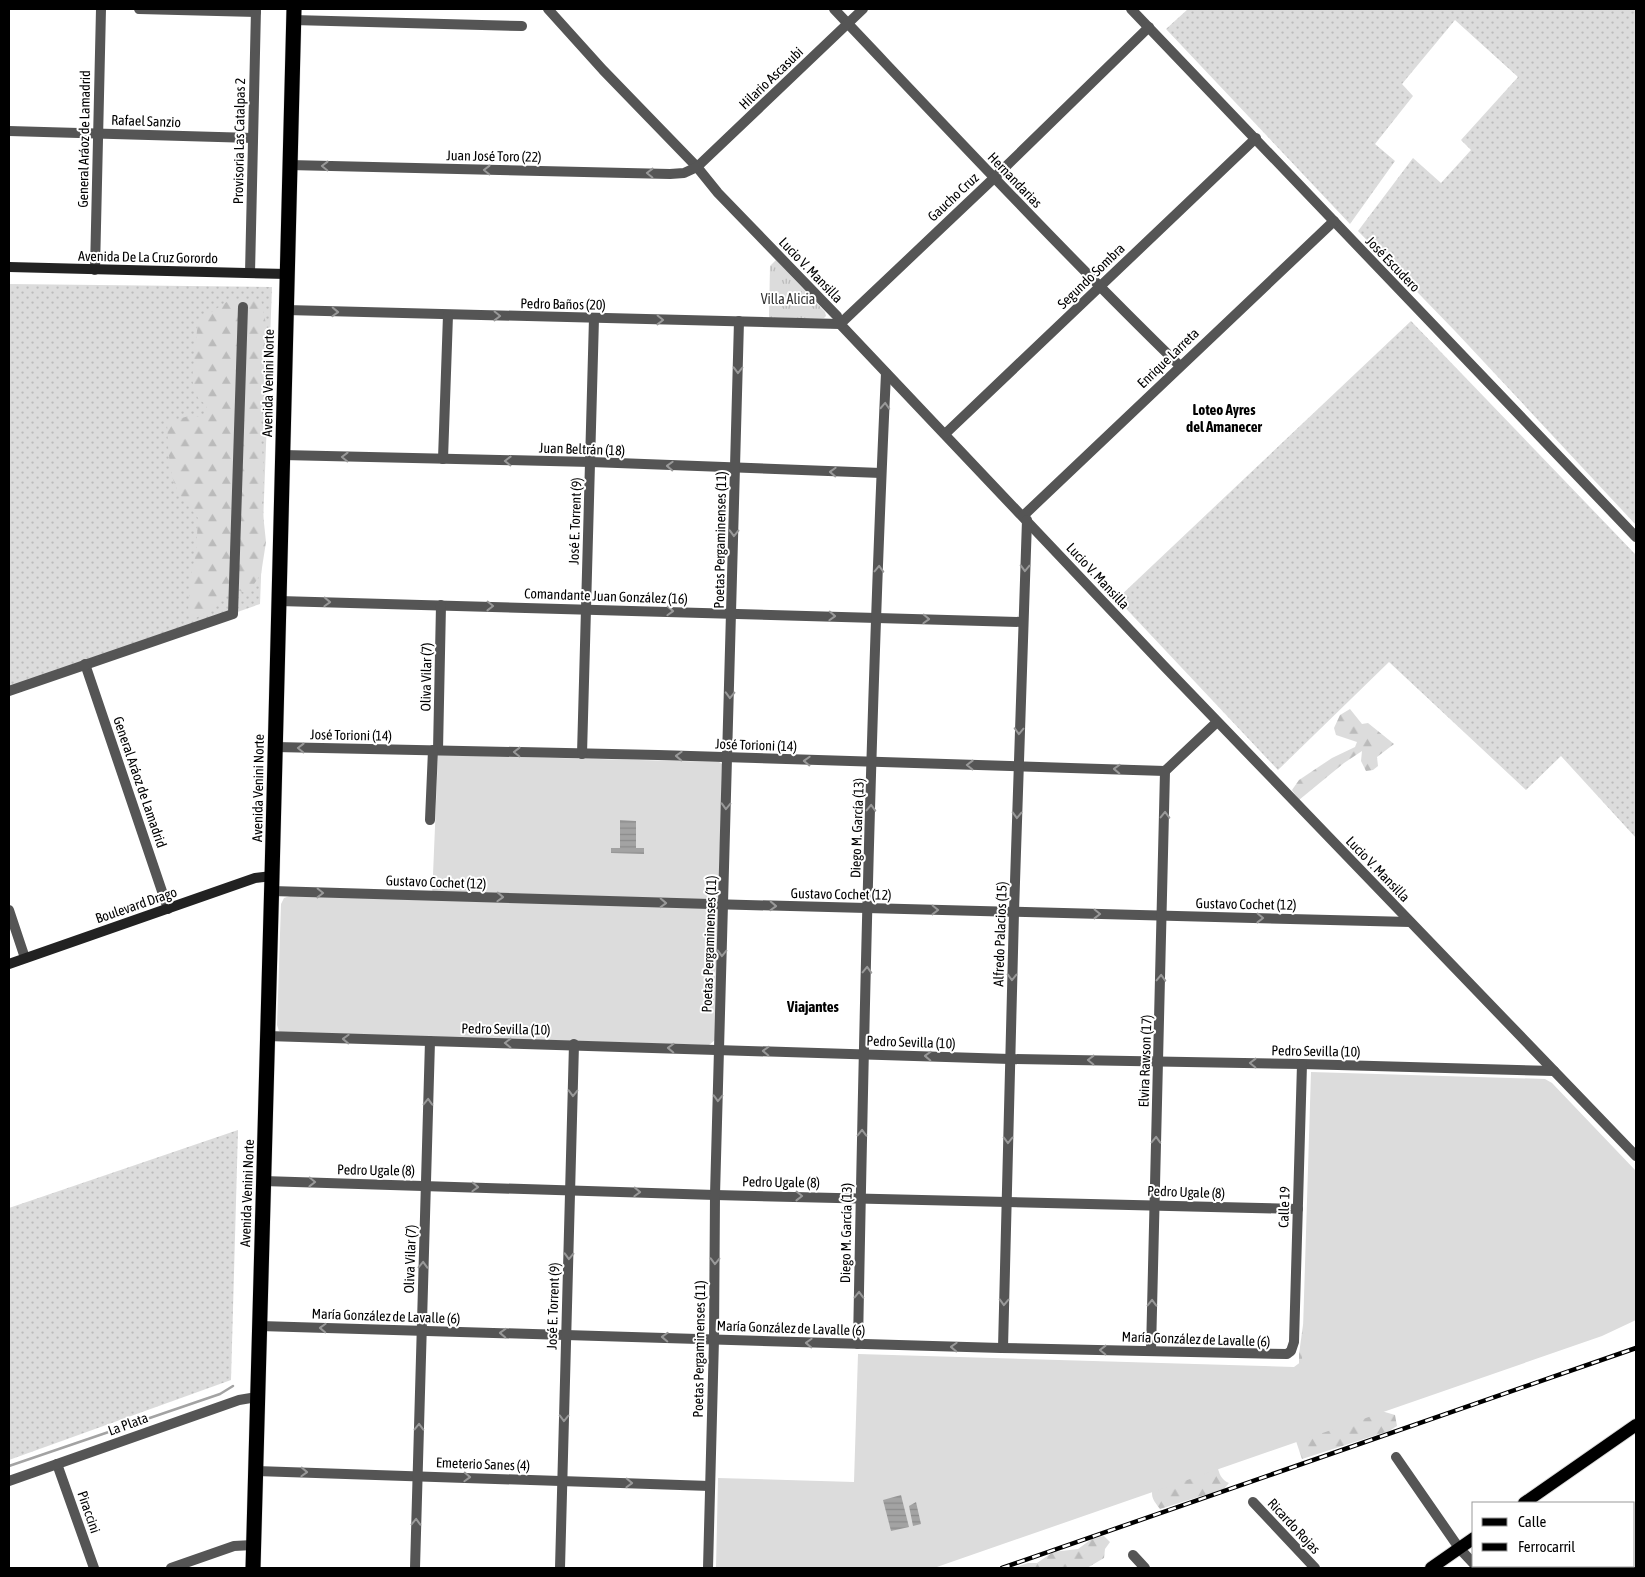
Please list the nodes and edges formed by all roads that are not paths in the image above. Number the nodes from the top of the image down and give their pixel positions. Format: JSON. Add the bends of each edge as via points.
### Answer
{"nodes":[{"id":1,"x":101,"y":9,"type":"edge"},
{"id":2,"x":139,"y":9,"type":"edge"},
{"id":3,"x":549,"y":9,"type":"edge"},
{"id":4,"x":834,"y":9,"type":"edge"},
{"id":5,"x":863,"y":9,"type":"edge"},
{"id":6,"x":1131,"y":9,"type":"edge"},
{"id":7,"x":256,"y":10,"type":"edge"},
{"id":8,"x":294,"y":15,"type":"edge"},
{"id":9,"x":848,"y":23,"type":"junction"},
{"id":10,"x":522,"y":26,"type":"dead end"},
{"id":11,"x":1149,"y":28,"type":"junction"},
{"id":12,"x":9,"y":131,"type":"edge"},
{"id":13,"x":98,"y":133,"type":"junction"},
{"id":14,"x":253,"y":138,"type":"junction"},
{"id":15,"x":1256,"y":138,"type":"junction"},
{"id":16,"x":290,"y":165,"type":"junction"},
{"id":17,"x":698,"y":168,"type":"junction"},
{"id":18,"x":994,"y":178,"type":"junction"},
{"id":19,"x":1334,"y":222,"type":"junction"},
{"id":20,"x":9,"y":267,"type":"edge"},
{"id":21,"x":95,"y":270,"type":"junction"},
{"id":22,"x":250,"y":273,"type":"junction"},
{"id":23,"x":287,"y":274,"type":"junction"},
{"id":24,"x":1100,"y":287,"type":"junction"},
{"id":25,"x":243,"y":307,"type":"dead end"},
{"id":26,"x":286,"y":310,"type":"junction"},
{"id":27,"x":448,"y":315,"type":"junction"},
{"id":28,"x":594,"y":318,"type":"junction"},
{"id":29,"x":739,"y":321,"type":"junction"},
{"id":30,"x":840,"y":324,"type":"junction"},
{"id":31,"x":1180,"y":366,"type":"junction"},
{"id":32,"x":886,"y":374,"type":"junction"},
{"id":33,"x":945,"y":434,"type":"junction"},
{"id":34,"x":282,"y":455,"type":"junction"},
{"id":35,"x":443,"y":459,"type":"junction"},
{"id":36,"x":591,"y":462,"type":"junction"},
{"id":37,"x":735,"y":468,"type":"junction"},
{"id":38,"x":881,"y":473,"type":"junction"},
{"id":39,"x":1025,"y":518,"type":"junction"},
{"id":40,"x":1636,"y":537,"type":"edge"},
{"id":41,"x":279,"y":601,"type":"junction"},
{"id":42,"x":441,"y":605,"type":"junction"},
{"id":43,"x":586,"y":609,"type":"junction"},
{"id":44,"x":732,"y":613,"type":"junction"},
{"id":45,"x":877,"y":617,"type":"junction"},
{"id":46,"x":1022,"y":622,"type":"junction"},
{"id":47,"x":85,"y":664,"type":"junction"},
{"id":48,"x":9,"y":691,"type":"edge"},
{"id":49,"x":1217,"y":722,"type":"junction"},
{"id":50,"x":275,"y":748,"type":"junction"},
{"id":51,"x":435,"y":750,"type":"junction"},
{"id":52,"x":582,"y":754,"type":"junction"},
{"id":53,"x":728,"y":758,"type":"junction"},
{"id":54,"x":872,"y":763,"type":"junction"},
{"id":55,"x":1018,"y":766,"type":"junction"},
{"id":56,"x":1166,"y":770,"type":"junction"},
{"id":57,"x":430,"y":820,"type":"dead end"},
{"id":58,"x":272,"y":884,"type":"junction"},
{"id":59,"x":724,"y":904,"type":"junction"},
{"id":60,"x":868,"y":908,"type":"junction"},
{"id":61,"x":168,"y":909,"type":"junction"},
{"id":62,"x":9,"y":910,"type":"edge"},
{"id":63,"x":1014,"y":912,"type":"junction"},
{"id":64,"x":1163,"y":916,"type":"junction"},
{"id":65,"x":1410,"y":922,"type":"junction"},
{"id":66,"x":25,"y":958,"type":"junction"},
{"id":67,"x":9,"y":964,"type":"edge"},
{"id":68,"x":268,"y":1036,"type":"junction"},
{"id":69,"x":430,"y":1041,"type":"junction"},
{"id":70,"x":574,"y":1044,"type":"junction"},
{"id":71,"x":720,"y":1050,"type":"junction"},
{"id":72,"x":864,"y":1054,"type":"junction"},
{"id":73,"x":1010,"y":1059,"type":"junction"},
{"id":74,"x":1158,"y":1062,"type":"junction"},
{"id":75,"x":1302,"y":1064,"type":"junction"},
{"id":76,"x":1554,"y":1071,"type":"junction"},
{"id":77,"x":1636,"y":1156,"type":"edge"},
{"id":78,"x":263,"y":1181,"type":"junction"},
{"id":79,"x":426,"y":1185,"type":"junction"},
{"id":80,"x":571,"y":1190,"type":"junction"},
{"id":81,"x":715,"y":1195,"type":"junction"},
{"id":82,"x":861,"y":1197,"type":"junction"},
{"id":83,"x":1007,"y":1202,"type":"junction"},
{"id":84,"x":1154,"y":1205,"type":"junction"},
{"id":85,"x":1298,"y":1210,"type":"junction"},
{"id":86,"x":260,"y":1326,"type":"junction"},
{"id":87,"x":421,"y":1331,"type":"junction"},
{"id":88,"x":566,"y":1335,"type":"junction"},
{"id":89,"x":714,"y":1339,"type":"junction"},
{"id":90,"x":858,"y":1344,"type":"junction"},
{"id":91,"x":1002,"y":1348,"type":"junction"},
{"id":92,"x":1151,"y":1351,"type":"junction"},
{"id":93,"x":1291,"y":1351,"type":"joint"},
{"id":94,"x":257,"y":1397,"type":"junction"},
{"id":95,"x":1635,"y":1429,"type":"edge"},
{"id":96,"x":1396,"y":1457,"type":"dead end"},
{"id":97,"x":57,"y":1464,"type":"junction"},
{"id":98,"x":256,"y":1471,"type":"junction"},
{"id":99,"x":417,"y":1476,"type":"junction"},
{"id":100,"x":563,"y":1480,"type":"junction"},
{"id":101,"x":9,"y":1481,"type":"edge"},
{"id":102,"x":710,"y":1486,"type":"junction"},
{"id":103,"x":1253,"y":1502,"type":"dead end"},
{"id":104,"x":1526,"y":1502,"type":"edge"},
{"id":105,"x":1472,"y":1539,"type":"edge"},
{"id":106,"x":253,"y":1545,"type":"junction"},
{"id":107,"x":1460,"y":1548,"type":"junction"},
{"id":108,"x":1133,"y":1556,"type":"dead end"},
{"id":109,"x":1472,"y":1562,"type":"edge"},
{"id":110,"x":94,"y":1568,"type":"edge"},
{"id":111,"x":171,"y":1568,"type":"edge"},
{"id":112,"x":253,"y":1568,"type":"edge"},
{"id":113,"x":415,"y":1568,"type":"edge"},
{"id":114,"x":560,"y":1568,"type":"edge"},
{"id":115,"x":708,"y":1568,"type":"edge"},
{"id":116,"x":1145,"y":1568,"type":"edge"},
{"id":117,"x":1315,"y":1568,"type":"edge"},
{"id":118,"x":1431,"y":1568,"type":"edge"}],
"edges":[{"from":1,"to":13,"type":"street","name":"General Aráoz de Lamadrid"},
{"from":2,"to":7,"type":"street"},
{"from":3,"to":17,"type":"street","name":"Lucio V. Mansilla"},
{"from":4,"to":9,"type":"street","name":"Hernandarias"},
{"from":5,"to":9,"type":"street","name":"Hilario Ascasubi"},
{"from":6,"to":11,"type":"street","name":"José Escudero"},
{"from":7,"to":14,"type":"street","name":"Provisoria Las Catalpas 2"},
{"from":8,"to":10,"type":"street"},
{"from":8,"to":16,"type":"highway","name":"Avenida Venini Norte"},
{"from":9,"to":17,"type":"street","name":"Hilario Ascasubi"},
{"from":9,"to":18,"type":"street","name":"Hernandarias"},
{"from":11,"to":15,"type":"street","name":"José Escudero"},
{"from":11,"to":18,"type":"street","name":"Gaucho Cruz"},
{"from":12,"to":13,"type":"street","name":"Rafael Sanzio"},
{"from":13,"to":14,"type":"street","name":"Rafael Sanzio"},
{"from":13,"to":21,"type":"street","name":"General Aráoz de Lamadrid"},
{"from":14,"to":22,"type":"street","name":"Provisoria Las Catalpas 2"},
{"from":15,"to":19,"type":"street","name":"José Escudero"},
{"from":15,"to":24,"type":"street","name":"Segundo Sombra"},
{"from":17,"to":16,"type":"street","name":"Juan José Toro (22)","one_way":true,"via":[[670,174]]},
{"from":16,"to":23,"type":"highway","name":"Avenida Venini Norte"},
{"from":17,"to":30,"type":"street","name":"Lucio V. Mansilla","via":[[718,193],[837,316]]},
{"from":18,"to":24,"type":"street","name":"Hernandarias"},
{"from":18,"to":30,"type":"street","name":"Gaucho Cruz"},
{"from":19,"to":31,"type":"street","name":"Enrique Larreta"},
{"from":19,"to":40,"type":"street","name":"José Escudero"},
{"from":20,"to":21,"type":"main road","name":"Avenida De La Cruz Gorordo"},
{"from":21,"to":22,"type":"main road","name":"Avenida De La Cruz Gorordo"},
{"from":22,"to":23,"type":"main road","name":"Avenida De La Cruz Gorordo"},
{"from":23,"to":26,"type":"highway","name":"Avenida Venini Norte"},
{"from":24,"to":31,"type":"street","name":"Hernandarias"},
{"from":24,"to":33,"type":"street","name":"Segundo Sombra"},
{"from":25,"to":47,"type":"street","via":[[233,614]]},
{"from":26,"to":27,"type":"street","name":"Pedro Baños (20)","one_way":true},
{"from":26,"to":34,"type":"highway","name":"Avenida Venini Norte"},
{"from":27,"to":28,"type":"street","name":"Pedro Baños (20)","one_way":true},
{"from":27,"to":35,"type":"street"},
{"from":28,"to":29,"type":"street","name":"Pedro Baños (20)","one_way":true},
{"from":28,"to":36,"type":"street","name":"José E. Torrent (9)"},
{"from":29,"to":30,"type":"street","name":"Pedro Baños (20)"},
{"from":29,"to":37,"type":"street","name":"Poetas Pergaminenses (11)","one_way":true},
{"from":30,"to":32,"type":"street","name":"Lucio V. Mansilla"},
{"from":31,"to":39,"type":"street","name":"Enrique Larreta"},
{"from":32,"to":33,"type":"street","name":"Lucio V. Mansilla"},
{"from":38,"to":32,"type":"street","name":"Diego M. García (13)","one_way":true},
{"from":33,"to":39,"type":"street","name":"Lucio V. Mansilla"},
{"from":35,"to":34,"type":"street","name":"Juan Beltrán (18)","one_way":true},
{"from":34,"to":41,"type":"highway","name":"Avenida Venini Norte"},
{"from":36,"to":35,"type":"street","name":"Juan Beltrán (18)","one_way":true},
{"from":37,"to":36,"type":"street","name":"Juan Beltrán (18)","one_way":true},
{"from":36,"to":43,"type":"street","name":"José E. Torrent (9)"},
{"from":38,"to":37,"type":"street","name":"Juan Beltrán (18)","one_way":true},
{"from":37,"to":44,"type":"street","name":"Poetas Pergaminenses (11)","one_way":true},
{"from":45,"to":38,"type":"street","name":"Diego M. García (13)","one_way":true},
{"from":39,"to":46,"type":"street","name":"Alfredo Palacios (15)","one_way":true},
{"from":39,"to":49,"type":"street","name":"Lucio V. Mansilla"},
{"from":41,"to":42,"type":"street","name":"Comandante Juan González (16)","one_way":true},
{"from":41,"to":50,"type":"highway","name":"Avenida Venini Norte"},
{"from":42,"to":43,"type":"street","name":"Comandante Juan González (16)","one_way":true},
{"from":42,"to":51,"type":"street","name":"Oliva Vilar (7)"},
{"from":43,"to":44,"type":"street","name":"Comandante Juan González (16)","one_way":true},
{"from":43,"to":52,"type":"street","name":"José E. Torrent (9)"},
{"from":44,"to":45,"type":"street","name":"Comandante Juan González (16)","one_way":true},
{"from":44,"to":53,"type":"street","name":"Poetas Pergaminenses (11)","one_way":true},
{"from":45,"to":46,"type":"street","name":"Comandante Juan González (16)","one_way":true},
{"from":45,"to":54,"type":"street","name":"Diego M. García (13)"},
{"from":46,"to":55,"type":"street","name":"Alfredo Palacios (15)","one_way":true},
{"from":47,"to":48,"type":"street"},
{"from":47,"to":61,"type":"street","name":"General Aráoz de Lamadrid"},
{"from":49,"to":56,"type":"street"},
{"from":49,"to":65,"type":"street","name":"Lucio V. Mansilla"},
{"from":51,"to":50,"type":"street","name":"José Torioni (14)","one_way":true},
{"from":50,"to":58,"type":"highway","name":"Avenida Venini Norte"},
{"from":52,"to":51,"type":"street","name":"José Torioni (14)","one_way":true},
{"from":51,"to":57,"type":"street","name":"Oliva Vilar (7)"},
{"from":53,"to":52,"type":"street","name":"José Torioni (14)","one_way":true},
{"from":54,"to":53,"type":"street","name":"José Torioni (14)","one_way":true},
{"from":53,"to":59,"type":"street","name":"Poetas Pergaminenses (11)","one_way":true},
{"from":55,"to":54,"type":"street","name":"José Torioni (14)","one_way":true},
{"from":60,"to":54,"type":"street","name":"Diego M. García (13)","one_way":true},
{"from":56,"to":55,"type":"street","name":"José Torioni (14)","one_way":true},
{"from":55,"to":63,"type":"street","name":"Alfredo Palacios (15)","one_way":true},
{"from":64,"to":56,"type":"street","name":"Elvira Rawson (17)","one_way":true},
{"from":58,"to":59,"type":"street","name":"Gustavo Cochet (12)","one_way":true},
{"from":58,"to":61,"type":"main road","name":"Boulevard Drago","via":[[255,878]]},
{"from":58,"to":68,"type":"highway","name":"Avenida Venini Norte"},
{"from":59,"to":60,"type":"street","name":"Gustavo Cochet (12)","one_way":true},
{"from":59,"to":71,"type":"street","name":"Poetas Pergaminenses (11)","one_way":true},
{"from":60,"to":63,"type":"street","name":"Gustavo Cochet (12)","one_way":true},
{"from":72,"to":60,"type":"street","name":"Diego M. García (13)","one_way":true},
{"from":61,"to":66,"type":"main road","name":"Boulevard Drago"},
{"from":62,"to":66,"type":"street"},
{"from":63,"to":64,"type":"street","name":"Gustavo Cochet (12)","one_way":true},
{"from":63,"to":73,"type":"street","name":"Alfredo Palacios (15)","one_way":true},
{"from":64,"to":65,"type":"street","name":"Gustavo Cochet (12)","one_way":true},
{"from":74,"to":64,"type":"street","name":"Elvira Rawson (17)","one_way":true},
{"from":65,"to":76,"type":"street","name":"Lucio V. Mansilla"},
{"from":66,"to":67,"type":"main road","name":"Boulevard Drago"},
{"from":69,"to":68,"type":"street","name":"Pedro Sevilla (10)","one_way":true},
{"from":68,"to":78,"type":"highway","name":"Avenida Venini Norte"},
{"from":70,"to":69,"type":"street","name":"Pedro Sevilla (10)","one_way":true},
{"from":79,"to":69,"type":"street","name":"Oliva Vilar (7)","one_way":true},
{"from":71,"to":70,"type":"street","name":"Pedro Sevilla (10)","one_way":true},
{"from":70,"to":80,"type":"street","name":"José E. Torrent (9)","one_way":true},
{"from":72,"to":71,"type":"street","name":"Pedro Sevilla (10)","one_way":true},
{"from":71,"to":81,"type":"street","name":"Poetas Pergaminenses (11)","one_way":true},
{"from":73,"to":72,"type":"street","name":"Pedro Sevilla (10)","one_way":true},
{"from":82,"to":72,"type":"street","name":"Diego M. García (13)","one_way":true},
{"from":74,"to":73,"type":"street","name":"Pedro Sevilla (10)","one_way":true},
{"from":73,"to":83,"type":"street","name":"Alfredo Palacios (15)","one_way":true},
{"from":75,"to":74,"type":"street","name":"Pedro Sevilla (10)","one_way":true},
{"from":84,"to":74,"type":"street","name":"Elvira Rawson (17)","one_way":true},
{"from":75,"to":76,"type":"street","name":"Pedro Sevilla (10)"},
{"from":75,"to":85,"type":"street","name":"Calle 19"},
{"from":76,"to":77,"type":"street","name":"Lucio V. Mansilla"},
{"from":78,"to":79,"type":"street","name":"Pedro Ugale (8)","one_way":true},
{"from":78,"to":86,"type":"highway","name":"Avenida Venini Norte"},
{"from":79,"to":80,"type":"street","name":"Pedro Ugale (8)","one_way":true},
{"from":87,"to":79,"type":"street","name":"Oliva Vilar (7)","one_way":true},
{"from":80,"to":81,"type":"street","name":"Pedro Ugale (8)","one_way":true},
{"from":80,"to":88,"type":"street","name":"José E. Torrent (9)","one_way":true},
{"from":81,"to":82,"type":"street","name":"Pedro Ugale (8)","one_way":true},
{"from":81,"to":89,"type":"street","name":"Poetas Pergaminenses (11)","one_way":true},
{"from":82,"to":83,"type":"street","name":"Pedro Ugale (8)"},
{"from":90,"to":82,"type":"street","name":"Diego M. García (13)","one_way":true},
{"from":83,"to":84,"type":"street","name":"Pedro Ugale (8)"},
{"from":83,"to":91,"type":"street","name":"Alfredo Palacios (15)","one_way":true},
{"from":84,"to":85,"type":"street","name":"Pedro Ugale (8)"},
{"from":92,"to":84,"type":"street","name":"Elvira Rawson (17)","one_way":true},
{"from":85,"to":93,"type":"street","name":"Calle 19","via":[[1294,1342]]},
{"from":87,"to":86,"type":"street","name":"María González de Lavalle (6)","one_way":true},
{"from":86,"to":94,"type":"highway","name":"Avenida Venini Norte"},
{"from":88,"to":87,"type":"street","name":"María González de Lavalle (6)","one_way":true},
{"from":99,"to":87,"type":"street","name":"Oliva Vilar (7)","one_way":true},
{"from":89,"to":88,"type":"street","name":"María González de Lavalle (6)","one_way":true},
{"from":88,"to":100,"type":"street","name":"José E. Torrent (9)","one_way":true},
{"from":90,"to":89,"type":"street","name":"María González de Lavalle (6)","one_way":true},
{"from":89,"to":102,"type":"street","name":"Poetas Pergaminenses (11)"},
{"from":91,"to":90,"type":"street","name":"María González de Lavalle (6)","one_way":true},
{"from":92,"to":91,"type":"street","name":"María González de Lavalle (6)","one_way":true},
{"from":92,"to":93,"type":"street","name":"María González de Lavalle (6)","via":[[1282,1355]]},
{"from":94,"to":97,"type":"street","name":"La Plata","via":[[239,1400]]},
{"from":94,"to":98,"type":"highway","name":"Avenida Venini Norte"},
{"from":95,"to":104,"type":"main road"},
{"from":96,"to":107,"type":"street"},
{"from":97,"to":101,"type":"street","name":"La Plata"},
{"from":97,"to":110,"type":"street","name":"Piraccini"},
{"from":98,"to":99,"type":"street","name":"Emeterio Sanes (4)","one_way":true},
{"from":98,"to":106,"type":"highway","name":"Avenida Venini Norte"},
{"from":99,"to":100,"type":"street","name":"Emeterio Sanes (4)","one_way":true},
{"from":113,"to":99,"type":"street","name":"Oliva Vilar (7)","one_way":true},
{"from":100,"to":102,"type":"street","name":"Emeterio Sanes (4)","one_way":true},
{"from":100,"to":114,"type":"street","name":"José E. Torrent (9)"},
{"from":102,"to":115,"type":"street","name":"Poetas Pergaminenses (11)"},
{"from":103,"to":117,"type":"street","name":"Ricardo Rojas"},
{"from":105,"to":107,"type":"main road"},
{"from":106,"to":111,"type":"street","via":[[234,1546]]},
{"from":106,"to":112,"type":"highway","name":"Avenida Venini Norte"},
{"from":107,"to":109,"type":"street"},
{"from":107,"to":118,"type":"main road"},
{"from":108,"to":116,"type":"street"}]}
